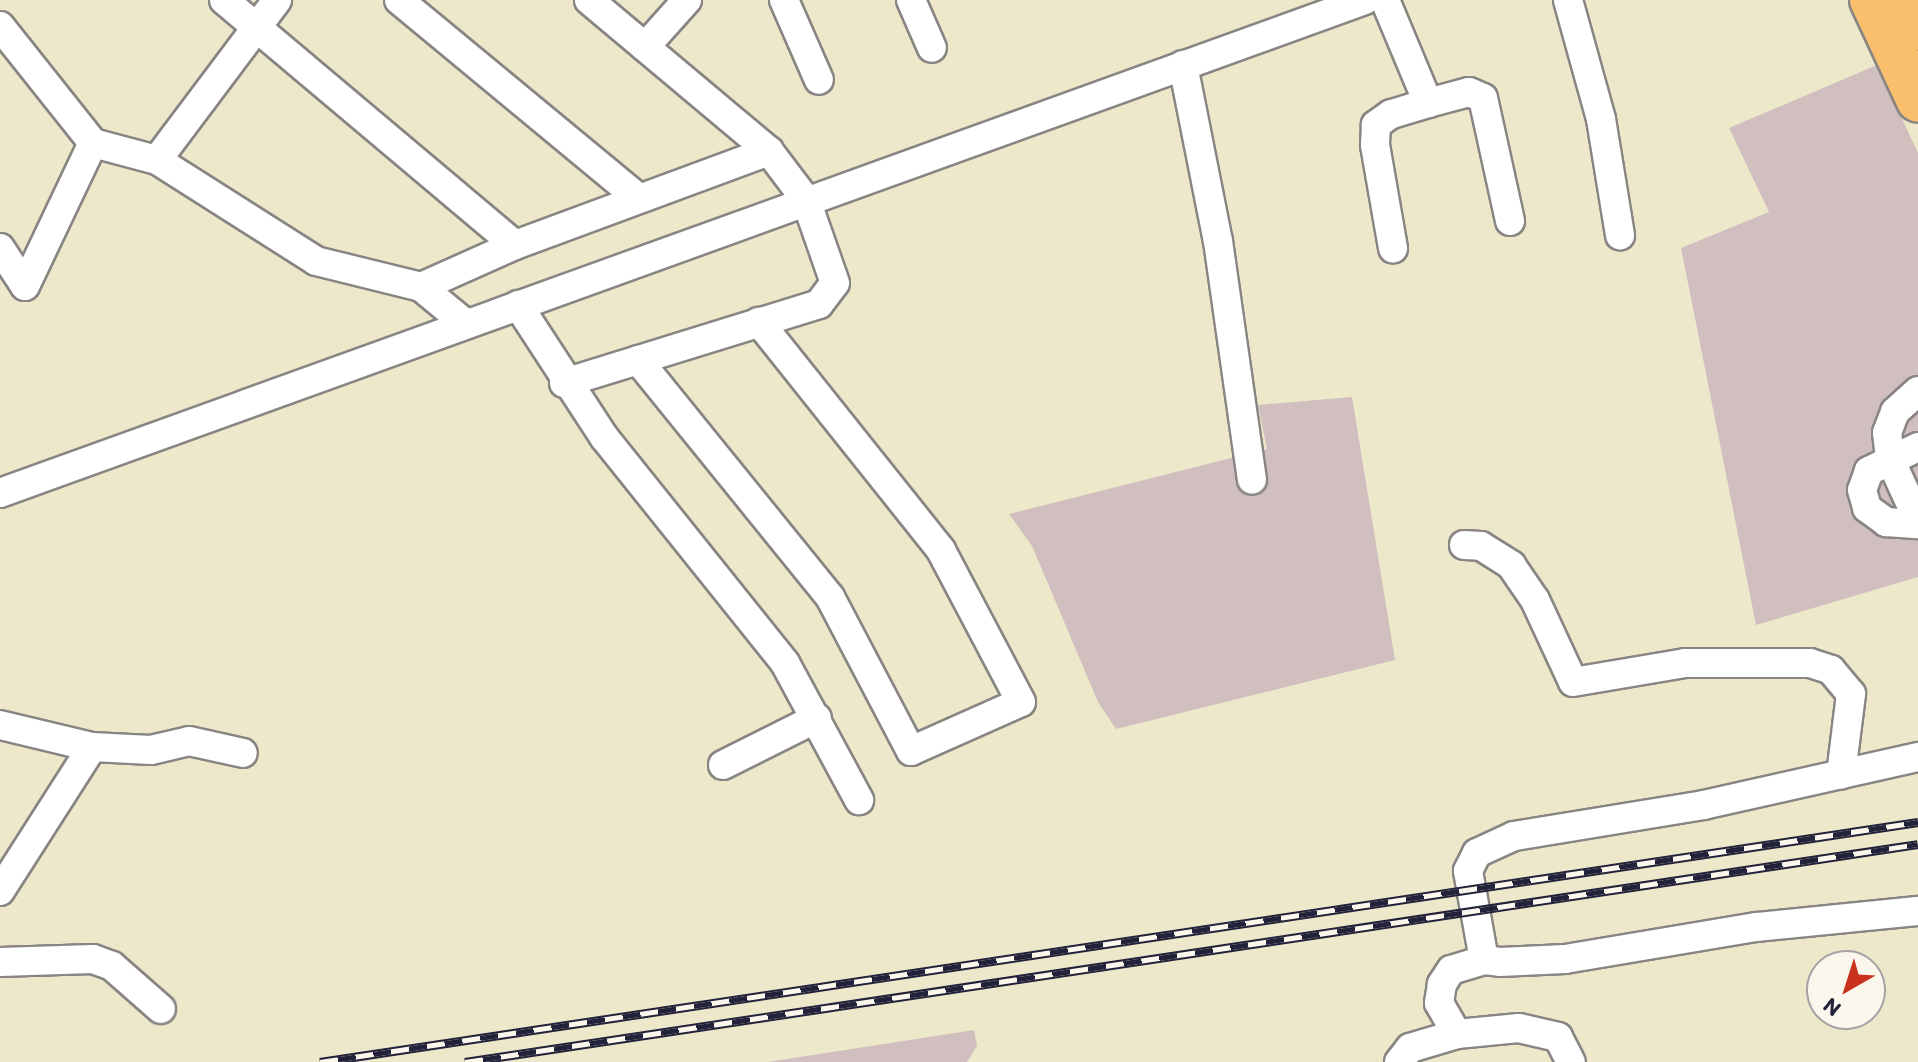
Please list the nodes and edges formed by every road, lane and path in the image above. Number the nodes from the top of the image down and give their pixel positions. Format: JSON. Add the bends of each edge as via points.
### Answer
{"nodes":[{"id":1,"x":224,"y":0,"type":"edge"},
{"id":2,"x":277,"y":0,"type":"edge"},
{"id":3,"x":399,"y":0,"type":"edge"},
{"id":4,"x":589,"y":0,"type":"edge"},
{"id":5,"x":687,"y":0,"type":"edge"},
{"id":6,"x":784,"y":0,"type":"edge"},
{"id":7,"x":911,"y":0,"type":"edge"},
{"id":8,"x":1365,"y":0,"type":"edge"},
{"id":9,"x":1385,"y":0,"type":"edge"},
{"id":10,"x":1568,"y":0,"type":"edge"},
{"id":11,"x":1902,"y":6,"type":"edge"},
{"id":12,"x":0,"y":26,"type":"edge"},
{"id":13,"x":255,"y":26,"type":"junction"},
{"id":14,"x":645,"y":47,"type":"junction"},
{"id":15,"x":932,"y":48,"type":"dead end"},
{"id":16,"x":1183,"y":65,"type":"junction"},
{"id":17,"x":819,"y":80,"type":"dead end"},
{"id":18,"x":1918,"y":101,"type":"edge"},
{"id":19,"x":1428,"y":103,"type":"junction"},
{"id":20,"x":93,"y":143,"type":"junction"},
{"id":21,"x":769,"y":151,"type":"junction"},
{"id":22,"x":157,"y":160,"type":"junction"},
{"id":23,"x":638,"y":198,"type":"junction"},
{"id":24,"x":806,"y":200,"type":"junction"},
{"id":25,"x":1510,"y":221,"type":"dead end"},
{"id":26,"x":1620,"y":235,"type":"dead end"},
{"id":27,"x":515,"y":245,"type":"junction"},
{"id":28,"x":0,"y":248,"type":"edge"},
{"id":29,"x":1393,"y":248,"type":"dead end"},
{"id":30,"x":421,"y":287,"type":"junction"},
{"id":31,"x":518,"y":305,"type":"junction"},
{"id":32,"x":759,"y":322,"type":"junction"},
{"id":33,"x":466,"y":324,"type":"junction"},
{"id":34,"x":638,"y":360,"type":"junction"},
{"id":35,"x":564,"y":383,"type":"junction"},
{"id":36,"x":1918,"y":391,"type":"edge"},
{"id":37,"x":1918,"y":447,"type":"edge"},
{"id":38,"x":1890,"y":459,"type":"junction"},
{"id":39,"x":1252,"y":480,"type":"dead end"},
{"id":40,"x":0,"y":493,"type":"edge"},
{"id":41,"x":1918,"y":522,"type":"edge"},
{"id":42,"x":1464,"y":545,"type":"dead end"},
{"id":43,"x":817,"y":718,"type":"junction"},
{"id":44,"x":0,"y":725,"type":"edge"},
{"id":45,"x":92,"y":747,"type":"junction"},
{"id":46,"x":243,"y":753,"type":"dead end"},
{"id":47,"x":1918,"y":757,"type":"edge"},
{"id":48,"x":723,"y":765,"type":"dead end"},
{"id":49,"x":1841,"y":774,"type":"junction"},
{"id":50,"x":859,"y":800,"type":"dead end"},
{"id":51,"x":0,"y":891,"type":"edge"},
{"id":52,"x":1918,"y":911,"type":"edge"},
{"id":53,"x":1484,"y":960,"type":"junction"},
{"id":54,"x":0,"y":962,"type":"edge"},
{"id":55,"x":161,"y":1009,"type":"dead end"},
{"id":56,"x":1457,"y":1034,"type":"junction"},
{"id":57,"x":1399,"y":1062,"type":"edge"},
{"id":58,"x":1571,"y":1062,"type":"edge"}],
"edges":[{"from":1,"to":13,"type":"street"},
{"from":2,"to":13,"type":"street"},
{"from":3,"to":23,"type":"street"},
{"from":4,"to":14,"type":"street"},
{"from":5,"to":14,"type":"street"},
{"from":6,"to":17,"type":"street"},
{"from":7,"to":15,"type":"street"},
{"from":8,"to":16,"type":"street"},
{"from":9,"to":19,"type":"street"},
{"from":10,"to":26,"type":"street","via":[[1601,119]]},
{"from":11,"to":18,"type":"highway"},
{"from":12,"to":20,"type":"street"},
{"from":13,"to":22,"type":"street"},
{"from":13,"to":27,"type":"street"},
{"from":14,"to":21,"type":"street"},
{"from":16,"to":24,"type":"street"},
{"from":16,"to":39,"type":"street","via":[[1218,241]]},
{"from":19,"to":25,"type":"street","via":[[1469,92],[1483,98]]},
{"from":19,"to":29,"type":"street","via":[[1391,114],[1376,125]]},
{"from":20,"to":22,"type":"street"},
{"from":20,"to":28,"type":"street","via":[[25,286]]},
{"from":21,"to":23,"type":"street"},
{"from":21,"to":24,"type":"street"},
{"from":22,"to":30,"type":"street","via":[[316,261]]},
{"from":23,"to":27,"type":"street"},
{"from":24,"to":31,"type":"street"},
{"from":24,"to":32,"type":"street","via":[[835,283],[819,304]]},
{"from":27,"to":30,"type":"street"},
{"from":30,"to":33,"type":"street"},
{"from":31,"to":33,"type":"street"},
{"from":31,"to":35,"type":"street"},
{"from":32,"to":34,"type":"street"},
{"from":32,"to":34,"type":"street","via":[[941,550],[1021,702],[911,751],[830,597]]},
{"from":33,"to":40,"type":"street"},
{"from":34,"to":35,"type":"street"},
{"from":35,"to":43,"type":"street","via":[[785,663]]},
{"from":36,"to":38,"type":"street","via":[[1891,422]]},
{"from":37,"to":38,"type":"street"},
{"from":38,"to":41,"type":"street"},
{"from":38,"to":41,"type":"street","via":[[1869,471],[1862,490],[1867,508],[1886,522]]},
{"from":42,"to":49,"type":"street","via":[[1481,546],[1511,565],[1535,600],[1573,682],[1685,663],[1810,663],[1831,670],[1851,694]]},
{"from":43,"to":48,"type":"street"},
{"from":43,"to":50,"type":"street"},
{"from":44,"to":45,"type":"street"},
{"from":45,"to":46,"type":"street","via":[[151,750],[189,741]]},
{"from":45,"to":51,"type":"street"},
{"from":47,"to":49,"type":"street"},
{"from":49,"to":53,"type":"street","via":[[1493,841],[1477,853],[1468,871]]},
{"from":52,"to":53,"type":"street","via":[[1744,929],[1565,959]]},
{"from":53,"to":56,"type":"street","via":[[1451,970],[1442,984],[1439,1003]]},
{"from":54,"to":55,"type":"street","via":[[93,959],[112,966]]},
{"from":56,"to":57,"type":"street","via":[[1410,1048]]},
{"from":56,"to":58,"type":"street","via":[[1519,1028],[1558,1037]]}]}
